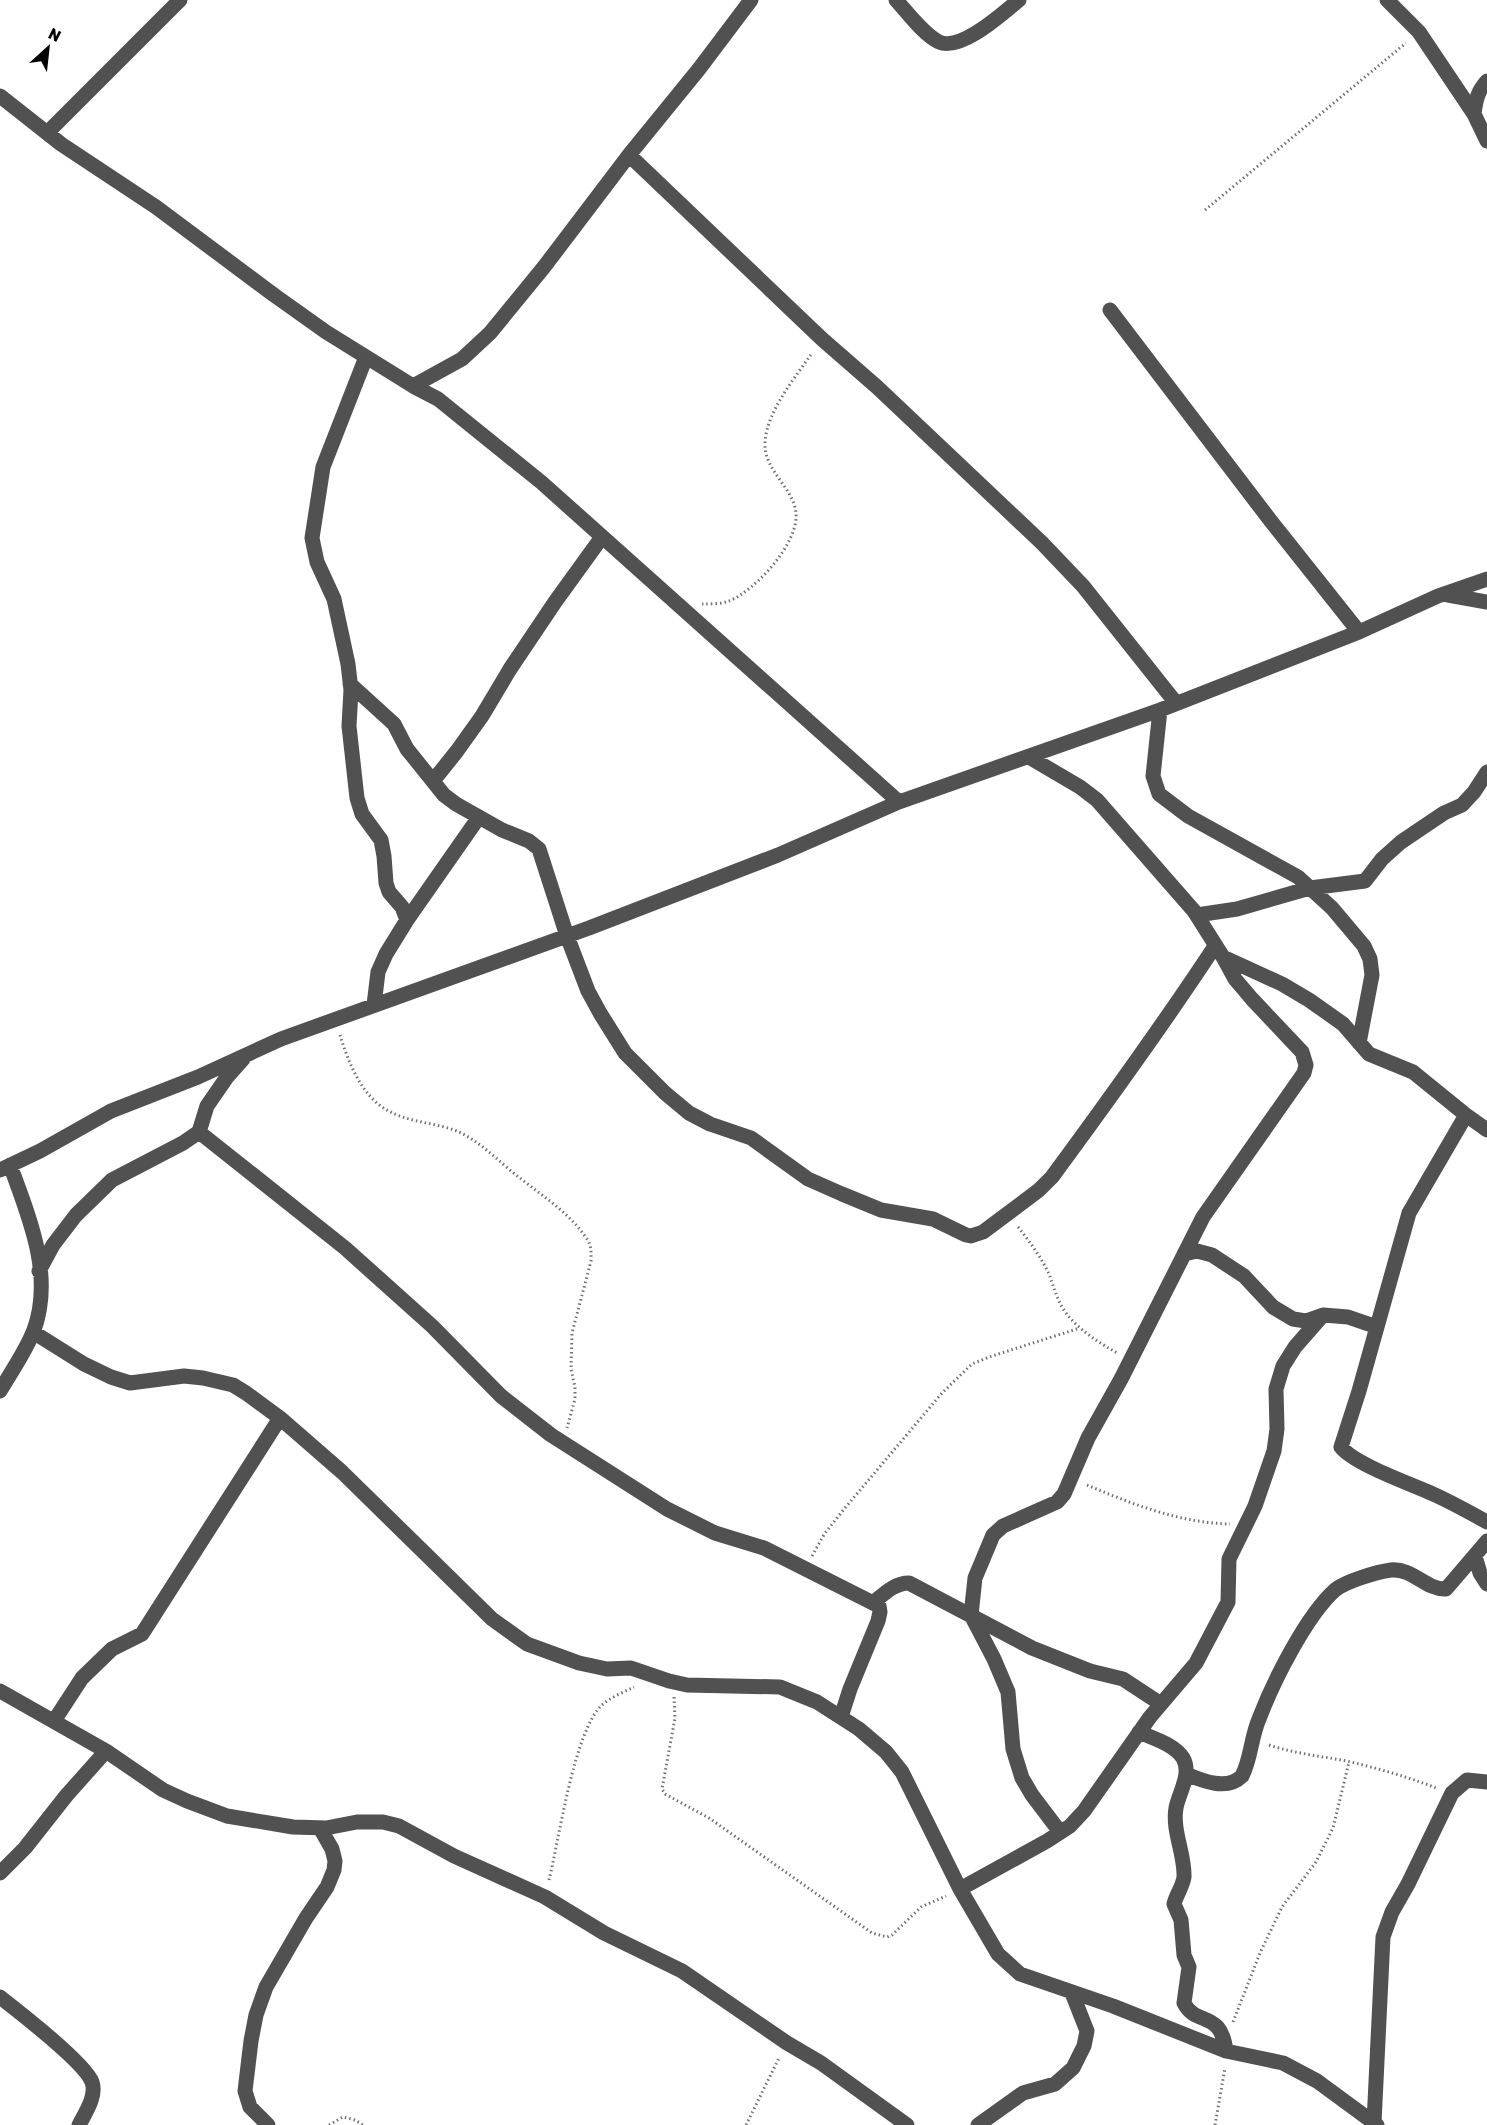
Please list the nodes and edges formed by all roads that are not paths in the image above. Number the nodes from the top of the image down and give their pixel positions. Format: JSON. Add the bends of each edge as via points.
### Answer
{"nodes":[{"id":1,"x":180,"y":0,"type":"edge"},
{"id":2,"x":752,"y":0,"type":"edge"},
{"id":3,"x":896,"y":0,"type":"edge"},
{"id":4,"x":1019,"y":0,"type":"edge"},
{"id":5,"x":1387,"y":0,"type":"edge"},
{"id":6,"x":1487,"y":81,"type":"edge"},
{"id":7,"x":0,"y":96,"type":"edge"},
{"id":8,"x":1474,"y":114,"type":"junction"},
{"id":9,"x":47,"y":133,"type":"junction"},
{"id":10,"x":1487,"y":141,"type":"edge"},
{"id":11,"x":629,"y":155,"type":"junction"},
{"id":12,"x":1110,"y":310,"type":"dead end"},
{"id":13,"x":366,"y":357,"type":"junction"},
{"id":14,"x":413,"y":386,"type":"junction"},
{"id":15,"x":602,"y":537,"type":"junction"},
{"id":16,"x":1487,"y":579,"type":"edge"},
{"id":17,"x":1445,"y":594,"type":"junction"},
{"id":18,"x":1487,"y":602,"type":"edge"},
{"id":19,"x":1359,"y":632,"type":"junction"},
{"id":20,"x":350,"y":684,"type":"junction"},
{"id":21,"x":1176,"y":703,"type":"junction"},
{"id":22,"x":1160,"y":710,"type":"junction"},
{"id":23,"x":1029,"y":757,"type":"junction"},
{"id":24,"x":1487,"y":772,"type":"edge"},
{"id":25,"x":433,"y":781,"type":"junction"},
{"id":26,"x":899,"y":802,"type":"junction"},
{"id":27,"x":479,"y":817,"type":"junction"},
{"id":28,"x":1310,"y":888,"type":"junction"},
{"id":29,"x":1197,"y":915,"type":"junction"},
{"id":30,"x":407,"y":920,"type":"junction"},
{"id":31,"x":567,"y":936,"type":"junction"},
{"id":32,"x":1219,"y":952,"type":"junction"},
{"id":33,"x":374,"y":1005,"type":"junction"},
{"id":34,"x":1359,"y":1043,"type":"junction"},
{"id":35,"x":247,"y":1055,"type":"junction"},
{"id":36,"x":1466,"y":1115,"type":"junction"},
{"id":37,"x":1487,"y":1130,"type":"edge"},
{"id":38,"x":199,"y":1132,"type":"junction"},
{"id":39,"x":5,"y":1167,"type":"edge"},
{"id":40,"x":1184,"y":1254,"type":"junction"},
{"id":41,"x":39,"y":1271,"type":"junction"},
{"id":42,"x":1323,"y":1315,"type":"junction"},
{"id":43,"x":1377,"y":1327,"type":"junction"},
{"id":44,"x":33,"y":1332,"type":"junction"},
{"id":45,"x":0,"y":1391,"type":"edge"},
{"id":46,"x":280,"y":1418,"type":"junction"},
{"id":47,"x":1487,"y":1522,"type":"edge"},
{"id":48,"x":1487,"y":1541,"type":"edge"},
{"id":49,"x":1475,"y":1556,"type":"junction"},
{"id":50,"x":1487,"y":1584,"type":"edge"},
{"id":51,"x":874,"y":1602,"type":"junction"},
{"id":52,"x":971,"y":1616,"type":"junction"},
{"id":53,"x":0,"y":1691,"type":"edge"},
{"id":54,"x":1161,"y":1704,"type":"junction"},
{"id":55,"x":841,"y":1717,"type":"junction"},
{"id":56,"x":54,"y":1721,"type":"junction"},
{"id":57,"x":1139,"y":1732,"type":"junction"},
{"id":58,"x":106,"y":1751,"type":"junction"},
{"id":59,"x":1186,"y":1774,"type":"junction"},
{"id":60,"x":1487,"y":1782,"type":"edge"},
{"id":61,"x":320,"y":1828,"type":"junction"},
{"id":62,"x":1060,"y":1832,"type":"junction"},
{"id":63,"x":0,"y":1873,"type":"edge"},
{"id":64,"x":960,"y":1889,"type":"junction"},
{"id":65,"x":1072,"y":1993,"type":"junction"},
{"id":66,"x":0,"y":1997,"type":"edge"},
{"id":67,"x":1225,"y":2047,"type":"junction"},
{"id":68,"x":1375,"y":2124,"type":"edge"},
{"id":69,"x":79,"y":2125,"type":"edge"},
{"id":70,"x":267,"y":2125,"type":"edge"},
{"id":71,"x":907,"y":2125,"type":"edge"},
{"id":72,"x":978,"y":2125,"type":"edge"}],
"edges":[{"from":1,"to":9,"type":"street"},
{"from":2,"to":11,"type":"street"},
{"from":3,"to":4,"type":"street","via":[[934,39],[944,44],[991,24]]},
{"from":5,"to":8,"type":"street","via":[[1419,32]]},
{"from":6,"to":8,"type":"street","via":[[1476,97]]},
{"from":7,"to":9,"type":"street"},
{"from":8,"to":10,"type":"street"},
{"from":9,"to":13,"type":"street"},
{"from":11,"to":14,"type":"street","via":[[490,333],[462,359]]},
{"from":11,"to":21,"type":"street","via":[[1042,543],[1083,586]]},
{"from":12,"to":19,"type":"street"},
{"from":13,"to":14,"type":"street"},
{"from":13,"to":20,"type":"street","via":[[323,467],[312,538],[317,562],[334,599]]},
{"from":14,"to":15,"type":"street","via":[[438,399]]},
{"from":15,"to":25,"type":"street","via":[[482,716]]},
{"from":15,"to":26,"type":"street"},
{"from":16,"to":17,"type":"street"},
{"from":17,"to":18,"type":"street"},
{"from":17,"to":19,"type":"street"},
{"from":19,"to":21,"type":"street"},
{"from":20,"to":25,"type":"street","via":[[394,724],[407,749]]},
{"from":20,"to":30,"type":"street","via":[[349,726],[357,798],[362,814],[381,840],[386,884]]},
{"from":21,"to":22,"type":"street"},
{"from":22,"to":23,"type":"street"},
{"from":22,"to":28,"type":"street","via":[[1153,776],[1159,794],[1188,816],[1277,863]]},
{"from":23,"to":26,"type":"street"},
{"from":23,"to":29,"type":"street","via":[[1097,800]]},
{"from":24,"to":28,"type":"street","via":[[1462,805],[1401,842],[1365,881]]},
{"from":25,"to":27,"type":"street","via":[[450,800]]},
{"from":26,"to":31,"type":"street","via":[[778,855]]},
{"from":27,"to":30,"type":"street"},
{"from":27,"to":31,"type":"street","via":[[539,849]]},
{"from":28,"to":29,"type":"street","via":[[1237,909]]},
{"from":28,"to":34,"type":"street","via":[[1332,908],[1370,959],[1372,975]]},
{"from":29,"to":32,"type":"street"},
{"from":30,"to":33,"type":"street","via":[[378,972]]},
{"from":31,"to":32,"type":"street","via":[[588,991],[616,1041],[665,1094],[689,1113],[751,1138],[808,1179],[880,1210],[925,1217],[971,1236],[983,1232],[1052,1177]]},
{"from":31,"to":33,"type":"street"},
{"from":32,"to":34,"type":"street","via":[[1309,1000],[1343,1024]]},
{"from":32,"to":40,"type":"street","via":[[1252,999],[1302,1052],[1306,1065],[1295,1088],[1203,1217]]},
{"from":33,"to":35,"type":"street"},
{"from":34,"to":36,"type":"street","via":[[1369,1054],[1413,1072]]},
{"from":35,"to":38,"type":"street","via":[[207,1106]]},
{"from":35,"to":39,"type":"street","via":[[111,1111]]},
{"from":36,"to":37,"type":"street"},
{"from":36,"to":43,"type":"street","via":[[1409,1213]]},
{"from":38,"to":41,"type":"street","via":[[112,1180],[76,1215]]},
{"from":38,"to":51,"type":"street","via":[[345,1248],[432,1326],[501,1396],[563,1443],[686,1519],[715,1533],[764,1548]]},
{"from":39,"to":41,"type":"street","via":[[36,1238]]},
{"from":40,"to":42,"type":"street","via":[[1197,1251],[1212,1255],[1244,1276],[1272,1307],[1293,1319],[1306,1321]]},
{"from":40,"to":52,"type":"street","via":[[1088,1438],[1064,1494],[1057,1503],[993,1534],[975,1578]]},
{"from":41,"to":44,"type":"street","via":[[38,1312]]},
{"from":42,"to":43,"type":"street","via":[[1348,1317]]},
{"from":42,"to":54,"type":"street","via":[[1283,1366],[1276,1389],[1274,1451],[1255,1506],[1229,1559],[1228,1602],[1196,1663]]},
{"from":43,"to":47,"type":"street","via":[[1341,1443],[1343,1450]]},
{"from":44,"to":45,"type":"street"},
{"from":44,"to":46,"type":"street","via":[[111,1377],[130,1383],[184,1376],[233,1385]]},
{"from":46,"to":55,"type":"street","via":[[342,1472],[492,1619],[527,1644],[579,1663],[607,1669],[631,1668],[687,1685],[780,1687]]},
{"from":46,"to":56,"type":"street","via":[[142,1634],[112,1648],[82,1678]]},
{"from":48,"to":49,"type":"street"},
{"from":49,"to":50,"type":"street"},
{"from":49,"to":59,"type":"street","via":[[1443,1590],[1403,1570],[1389,1570],[1336,1589],[1293,1648],[1258,1720],[1245,1771],[1239,1779],[1218,1784]]},
{"from":51,"to":52,"type":"street","via":[[892,1588],[909,1583]]},
{"from":51,"to":55,"type":"street","via":[[879,1606],[878,1621]]},
{"from":52,"to":54,"type":"street","via":[[1067,1664],[1123,1679]]},
{"from":52,"to":62,"type":"street","via":[[1008,1692],[1013,1749],[1022,1778]]},
{"from":53,"to":56,"type":"street"},
{"from":54,"to":57,"type":"street"},
{"from":55,"to":64,"type":"street","via":[[886,1752],[902,1772]]},
{"from":56,"to":58,"type":"street"},
{"from":57,"to":59,"type":"street","via":[[1178,1751]]},
{"from":57,"to":62,"type":"street","via":[[1084,1811]]},
{"from":58,"to":61,"type":"street","via":[[187,1802],[227,1816]]},
{"from":58,"to":63,"type":"street"},
{"from":59,"to":67,"type":"street","via":[[1175,1823],[1184,1875],[1174,1904],[1181,1920],[1189,1967],[1184,2003],[1219,2027]]},
{"from":60,"to":68,"type":"street","via":[[1467,1780],[1452,1793],[1383,1937]]},
{"from":61,"to":70,"type":"street","via":[[332,1849],[334,1870],[266,1988],[251,2041],[245,2091],[250,2108]]},
{"from":61,"to":71,"type":"street","via":[[357,1822],[399,1826],[545,1897],[603,1933],[682,1971]]},
{"from":62,"to":64,"type":"street"},
{"from":64,"to":65,"type":"street","via":[[998,1954],[1011,1967],[1029,1979]]},
{"from":65,"to":67,"type":"street"},
{"from":65,"to":72,"type":"street","via":[[1088,2031],[1073,2068],[1062,2080],[1023,2093]]},
{"from":66,"to":69,"type":"street","via":[[75,2061],[91,2080],[92,2095]]},
{"from":67,"to":68,"type":"street","via":[[1299,2070]]}]}
